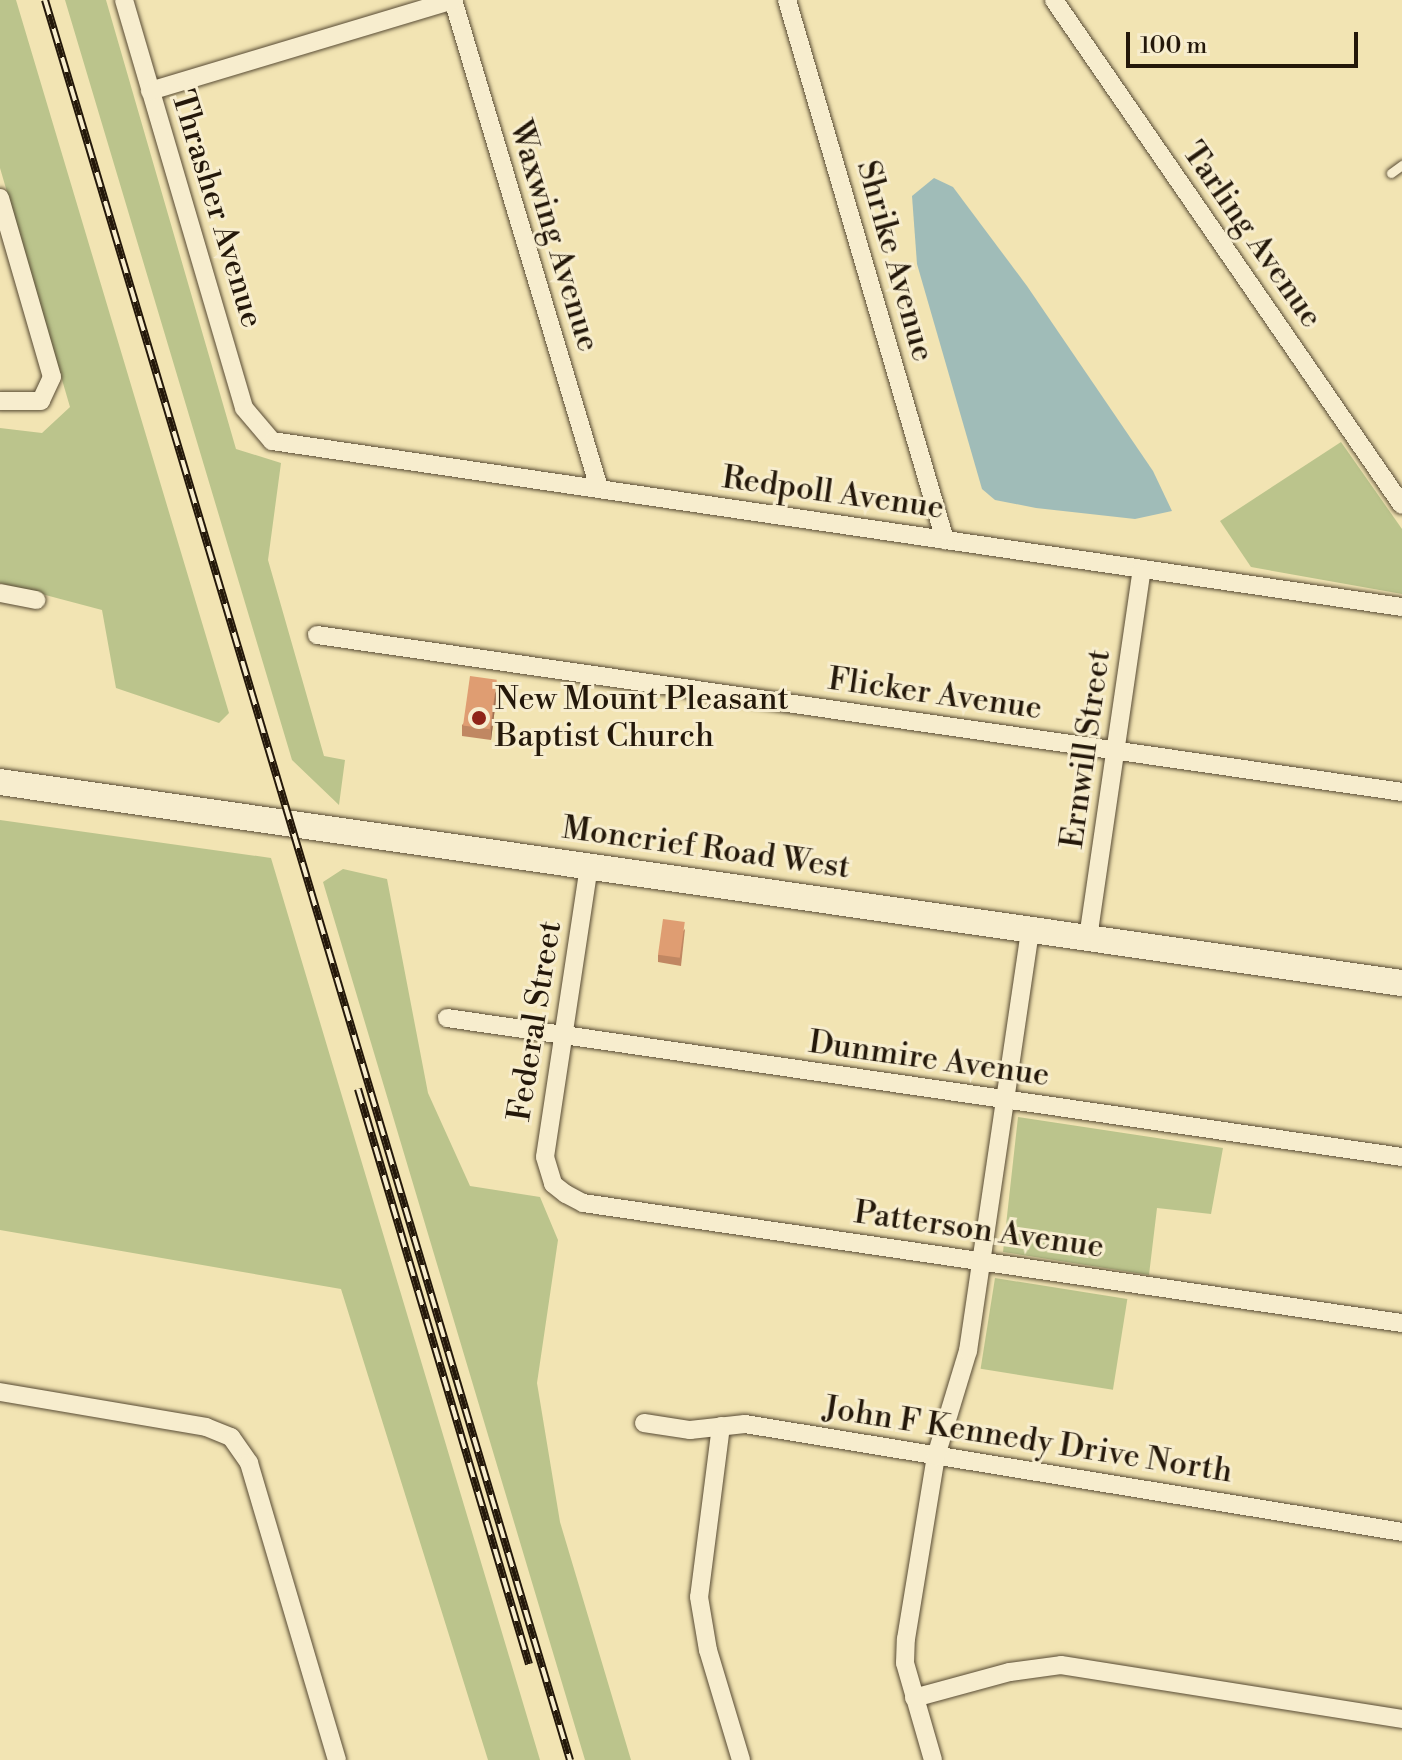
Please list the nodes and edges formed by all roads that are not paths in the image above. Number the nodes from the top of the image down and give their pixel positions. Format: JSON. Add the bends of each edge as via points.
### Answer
{"nodes":[{"id":1,"x":124,"y":0,"type":"edge"},
{"id":2,"x":453,"y":0,"type":"edge"},
{"id":3,"x":787,"y":0,"type":"edge"},
{"id":4,"x":1054,"y":0,"type":"edge"},
{"id":5,"x":150,"y":91,"type":"junction"},
{"id":6,"x":1402,"y":165,"type":"edge"},
{"id":7,"x":1391,"y":173,"type":"dead end"},
{"id":8,"x":0,"y":198,"type":"edge"},
{"id":9,"x":0,"y":401,"type":"edge"},
{"id":10,"x":259,"y":432,"type":"joint"},
{"id":11,"x":599,"y":488,"type":"junction"},
{"id":12,"x":1402,"y":505,"type":"edge"},
{"id":13,"x":945,"y":540,"type":"junction"},
{"id":14,"x":1142,"y":569,"type":"junction"},
{"id":15,"x":0,"y":593,"type":"edge"},
{"id":16,"x":36,"y":600,"type":"dead end"},
{"id":17,"x":1402,"y":607,"type":"edge"},
{"id":18,"x":317,"y":635,"type":"dead end"},
{"id":19,"x":1116,"y":751,"type":"junction"},
{"id":20,"x":0,"y":782,"type":"edge"},
{"id":21,"x":1402,"y":792,"type":"edge"},
{"id":22,"x":589,"y":866,"type":"junction"},
{"id":23,"x":1030,"y":929,"type":"junction"},
{"id":24,"x":1088,"y":938,"type":"junction"},
{"id":25,"x":1402,"y":983,"type":"edge"},
{"id":26,"x":447,"y":1018,"type":"dead end"},
{"id":27,"x":563,"y":1035,"type":"junction"},
{"id":28,"x":1006,"y":1101,"type":"junction"},
{"id":29,"x":1402,"y":1157,"type":"edge"},
{"id":30,"x":553,"y":1184,"type":"joint"},
{"id":31,"x":983,"y":1261,"type":"junction"},
{"id":32,"x":1402,"y":1323,"type":"edge"},
{"id":33,"x":0,"y":1392,"type":"edge"},
{"id":34,"x":644,"y":1423,"type":"dead end"},
{"id":35,"x":721,"y":1426,"type":"junction"},
{"id":36,"x":936,"y":1456,"type":"junction"},
{"id":37,"x":1402,"y":1532,"type":"edge"},
{"id":38,"x":914,"y":1698,"type":"junction"},
{"id":39,"x":1402,"y":1719,"type":"edge"},
{"id":40,"x":337,"y":1760,"type":"edge"},
{"id":41,"x":741,"y":1760,"type":"edge"},
{"id":42,"x":933,"y":1760,"type":"edge"}],
"edges":[{"from":1,"to":5,"type":"street","name":"Thrasher Avenue"},
{"from":2,"to":5,"type":"street"},
{"from":2,"to":11,"type":"street","name":"Waxwing Avenue"},
{"from":3,"to":13,"type":"street","name":"Shrike Avenue"},
{"from":4,"to":12,"type":"street","name":"Tarling Avenue"},
{"from":5,"to":10,"type":"street","name":"Thrasher Avenue","via":[[244,408]]},
{"from":6,"to":7,"type":"lane"},
{"from":8,"to":9,"type":"street","via":[[51,368],[47,396],[32,404]]},
{"from":10,"to":11,"type":"street","name":"Redpoll Avenue","via":[[287,446]]},
{"from":11,"to":13,"type":"street","name":"Redpoll Avenue"},
{"from":13,"to":14,"type":"street","name":"Redpoll Avenue"},
{"from":14,"to":17,"type":"street","name":"Redpoll Avenue"},
{"from":14,"to":19,"type":"street","name":"Ernwill Street"},
{"from":15,"to":16,"type":"street"},
{"from":18,"to":19,"type":"street","name":"Flicker Avenue"},
{"from":19,"to":21,"type":"street","name":"Flicker Avenue"},
{"from":19,"to":24,"type":"street","name":"Ernwill Street"},
{"from":20,"to":22,"type":"street","name":"Moncrief Road West"},
{"from":22,"to":23,"type":"street","name":"Moncrief Road West"},
{"from":22,"to":27,"type":"street","name":"Federal Street"},
{"from":23,"to":24,"type":"street","name":"Moncrief Road West"},
{"from":23,"to":28,"type":"street"},
{"from":24,"to":25,"type":"street","name":"Moncrief Road West"},
{"from":26,"to":27,"type":"street","name":"Dunmire Avenue"},
{"from":27,"to":28,"type":"street","name":"Dunmire Avenue"},
{"from":27,"to":30,"type":"street","name":"Federal Street","via":[[545,1157]]},
{"from":28,"to":29,"type":"street","name":"Dunmire Avenue"},
{"from":28,"to":31,"type":"street"},
{"from":30,"to":31,"type":"street","name":"Patterson Avenue","via":[[583,1203]]},
{"from":31,"to":32,"type":"street","name":"Patterson Avenue"},
{"from":31,"to":36,"type":"street","via":[[968,1351]]},
{"from":33,"to":40,"type":"street","via":[[206,1427],[231,1437],[242,1449]]},
{"from":34,"to":35,"type":"street","name":"John F Kennedy Drive North","via":[[690,1430]]},
{"from":35,"to":36,"type":"street","name":"John F Kennedy Drive North","via":[[745,1424]]},
{"from":35,"to":41,"type":"street","via":[[699,1597],[708,1650]]},
{"from":36,"to":37,"type":"street","name":"John F Kennedy Drive North"},
{"from":36,"to":38,"type":"street","via":[[904,1652]]},
{"from":38,"to":39,"type":"street","via":[[1010,1672],[1061,1665]]},
{"from":38,"to":42,"type":"street"}]}
